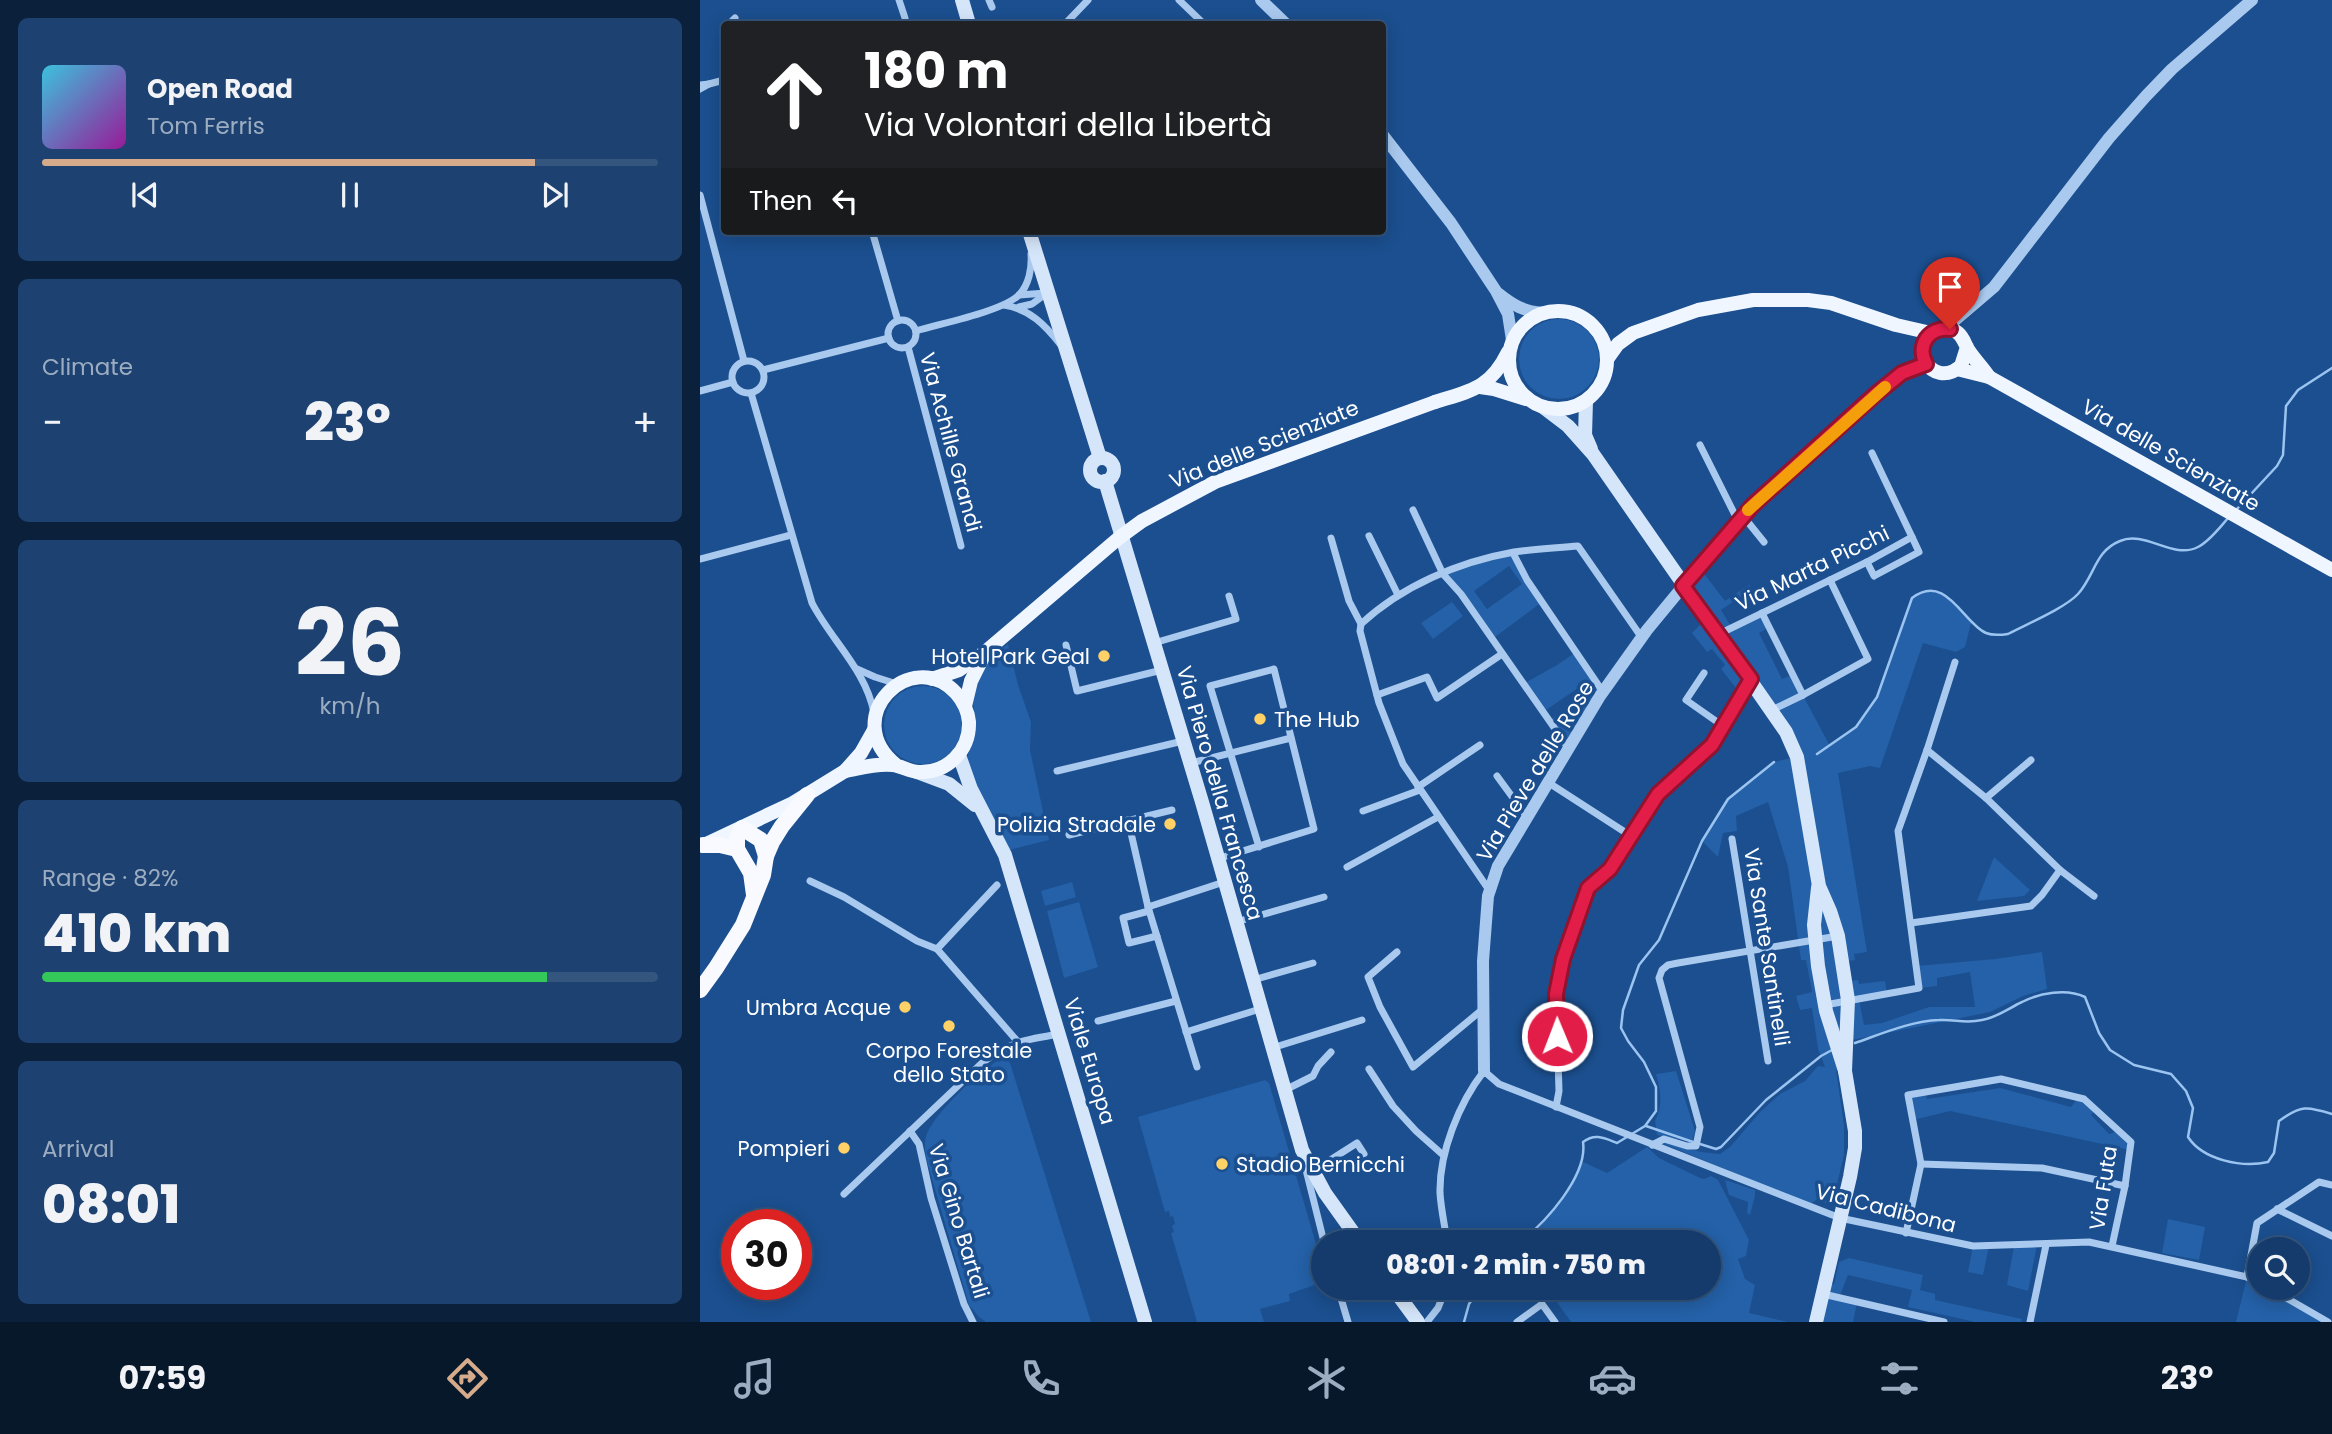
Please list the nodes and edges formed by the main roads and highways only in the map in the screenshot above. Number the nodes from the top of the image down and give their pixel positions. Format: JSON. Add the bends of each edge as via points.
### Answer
{"nodes":[{"id":1,"x":962,"y":0,"type":"edge"},
{"id":2,"x":968,"y":21,"type":"edge"},
{"id":3,"x":1030,"y":235,"type":"edge"},
{"id":4,"x":1896,"y":325,"type":"junction"},
{"id":5,"x":1596,"y":328,"type":"junction"},
{"id":6,"x":1633,"y":333,"type":"junction"},
{"id":7,"x":1931,"y":333,"type":"junction"},
{"id":8,"x":1957,"y":337,"type":"junction"},
{"id":9,"x":1511,"y":344,"type":"junction"},
{"id":10,"x":1923,"y":355,"type":"junction"},
{"id":11,"x":1608,"y":358,"type":"junction"},
{"id":12,"x":1957,"y":369,"type":"junction"},
{"id":13,"x":1989,"y":377,"type":"junction"},
{"id":14,"x":1480,"y":387,"type":"junction"},
{"id":15,"x":1586,"y":401,"type":"junction"},
{"id":16,"x":1538,"y":404,"type":"junction"},
{"id":17,"x":1592,"y":454,"type":"junction"},
{"id":18,"x":2332,"y":570,"type":"edge"},
{"id":19,"x":985,"y":652,"type":"junction"},
{"id":20,"x":932,"y":679,"type":"junction"},
{"id":21,"x":965,"y":706,"type":"junction"},
{"id":22,"x":874,"y":724,"type":"junction"},
{"id":23,"x":959,"y":755,"type":"junction"},
{"id":24,"x":896,"y":765,"type":"junction"},
{"id":25,"x":845,"y":771,"type":"junction"},
{"id":26,"x":916,"y":772,"type":"junction"},
{"id":27,"x":807,"y":795,"type":"junction"},
{"id":28,"x":985,"y":816,"type":"junction"},
{"id":29,"x":742,"y":828,"type":"junction"},
{"id":30,"x":702,"y":846,"type":"edge"},
{"id":31,"x":737,"y":849,"type":"junction"},
{"id":32,"x":766,"y":856,"type":"junction"},
{"id":33,"x":1819,"y":886,"type":"junction"},
{"id":34,"x":754,"y":901,"type":"junction"},
{"id":35,"x":732,"y":944,"type":"junction"},
{"id":36,"x":700,"y":971,"type":"edge"},
{"id":37,"x":700,"y":989,"type":"edge"},
{"id":38,"x":1845,"y":1071,"type":"junction"},
{"id":39,"x":1352,"y":1230,"type":"edge"},
{"id":40,"x":1402,"y":1300,"type":"edge"},
{"id":41,"x":1145,"y":1322,"type":"edge"},
{"id":42,"x":1418,"y":1322,"type":"edge"},
{"id":43,"x":1816,"y":1322,"type":"edge"}],
"edges":[{"from":1,"to":2,"type":"main road"},
{"from":3,"to":39,"type":"main road","name":"Via Piero della Francesca","via":[[1100,458],[1113,468],[1105,481],[1302,1150]]},
{"from":4,"to":6,"type":"main road","via":[[1831,303],[1753,300],[1698,310]]},
{"from":4,"to":7,"type":"main road"},
{"from":4,"to":10,"type":"main road"},
{"from":5,"to":6,"type":"main road"},
{"from":5,"to":9,"type":"main road","via":[[1572,312],[1542,313],[1522,326]]},
{"from":5,"to":11,"type":"main road"},
{"from":6,"to":11,"type":"main road"},
{"from":7,"to":8,"type":"main road"},
{"from":7,"to":10,"type":"main road"},
{"from":8,"to":12,"type":"main road","via":[[1964,361]]},
{"from":8,"to":13,"type":"main road","name":"Via delle Scienziate"},
{"from":9,"to":14,"type":"main road","via":[[1495,373]]},
{"from":9,"to":16,"type":"main road","via":[[1511,375],[1517,388]]},
{"from":10,"to":12,"type":"main road","via":[[1933,370]]},
{"from":11,"to":15,"type":"main road","via":[[1604,379]]},
{"from":12,"to":13,"type":"main road","name":"Via delle Scienziate"},
{"from":13,"to":18,"type":"main road","name":"Via delle Scienziate"},
{"from":14,"to":16,"type":"main road"},
{"from":14,"to":19,"type":"main road","name":"Via delle Scienziate","bridge":true,"via":[[1214,482],[1180,499],[1142,520]]},
{"from":15,"to":16,"type":"main road","via":[[1568,408]]},
{"from":15,"to":17,"type":"main road","via":[[1585,435]]},
{"from":16,"to":17,"type":"main road","via":[[1568,426]]},
{"from":17,"to":33,"type":"main road","via":[[1786,732],[1797,757]]},
{"from":19,"to":20,"type":"main road","name":"Via delle Scienziate","via":[[959,670]]},
{"from":19,"to":21,"type":"main road","name":"Via delle Scienziate"},
{"from":20,"to":21,"type":"main road","via":[[952,689]]},
{"from":20,"to":22,"type":"main road","via":[[898,684],[882,699]]},
{"from":21,"to":23,"type":"main road","via":[[969,731]]},
{"from":22,"to":24,"type":"main road","via":[[881,750]]},
{"from":22,"to":25,"type":"main road","via":[[865,748]]},
{"from":23,"to":26,"type":"main road","via":[[932,771]]},
{"from":23,"to":28,"type":"main road","name":"Viale Europa"},
{"from":24,"to":25,"type":"main road"},
{"from":24,"to":26,"type":"main road"},
{"from":25,"to":27,"type":"main road"},
{"from":26,"to":28,"type":"main road","name":"Viale Europa","via":[[955,788]]},
{"from":27,"to":29,"type":"main road"},
{"from":27,"to":32,"type":"highway"},
{"from":28,"to":41,"type":"main road","name":"Viale Europa","via":[[1005,855]]},
{"from":29,"to":30,"type":"main road"},
{"from":29,"to":31,"type":"highway"},
{"from":29,"to":32,"type":"highway","via":[[761,840]]},
{"from":30,"to":31,"type":"highway"},
{"from":31,"to":34,"type":"highway","via":[[751,873]]},
{"from":32,"to":34,"type":"highway"},
{"from":33,"to":38,"type":"main road","via":[[1814,940],[1825,1005]]},
{"from":33,"to":38,"type":"main road","via":[[1838,936],[1848,1000]]},
{"from":34,"to":35,"type":"highway"},
{"from":35,"to":36,"type":"highway"},
{"from":35,"to":37,"type":"highway"},
{"from":38,"to":43,"type":"main road","via":[[1855,1148]]},
{"from":40,"to":42,"type":"main road"}]}
